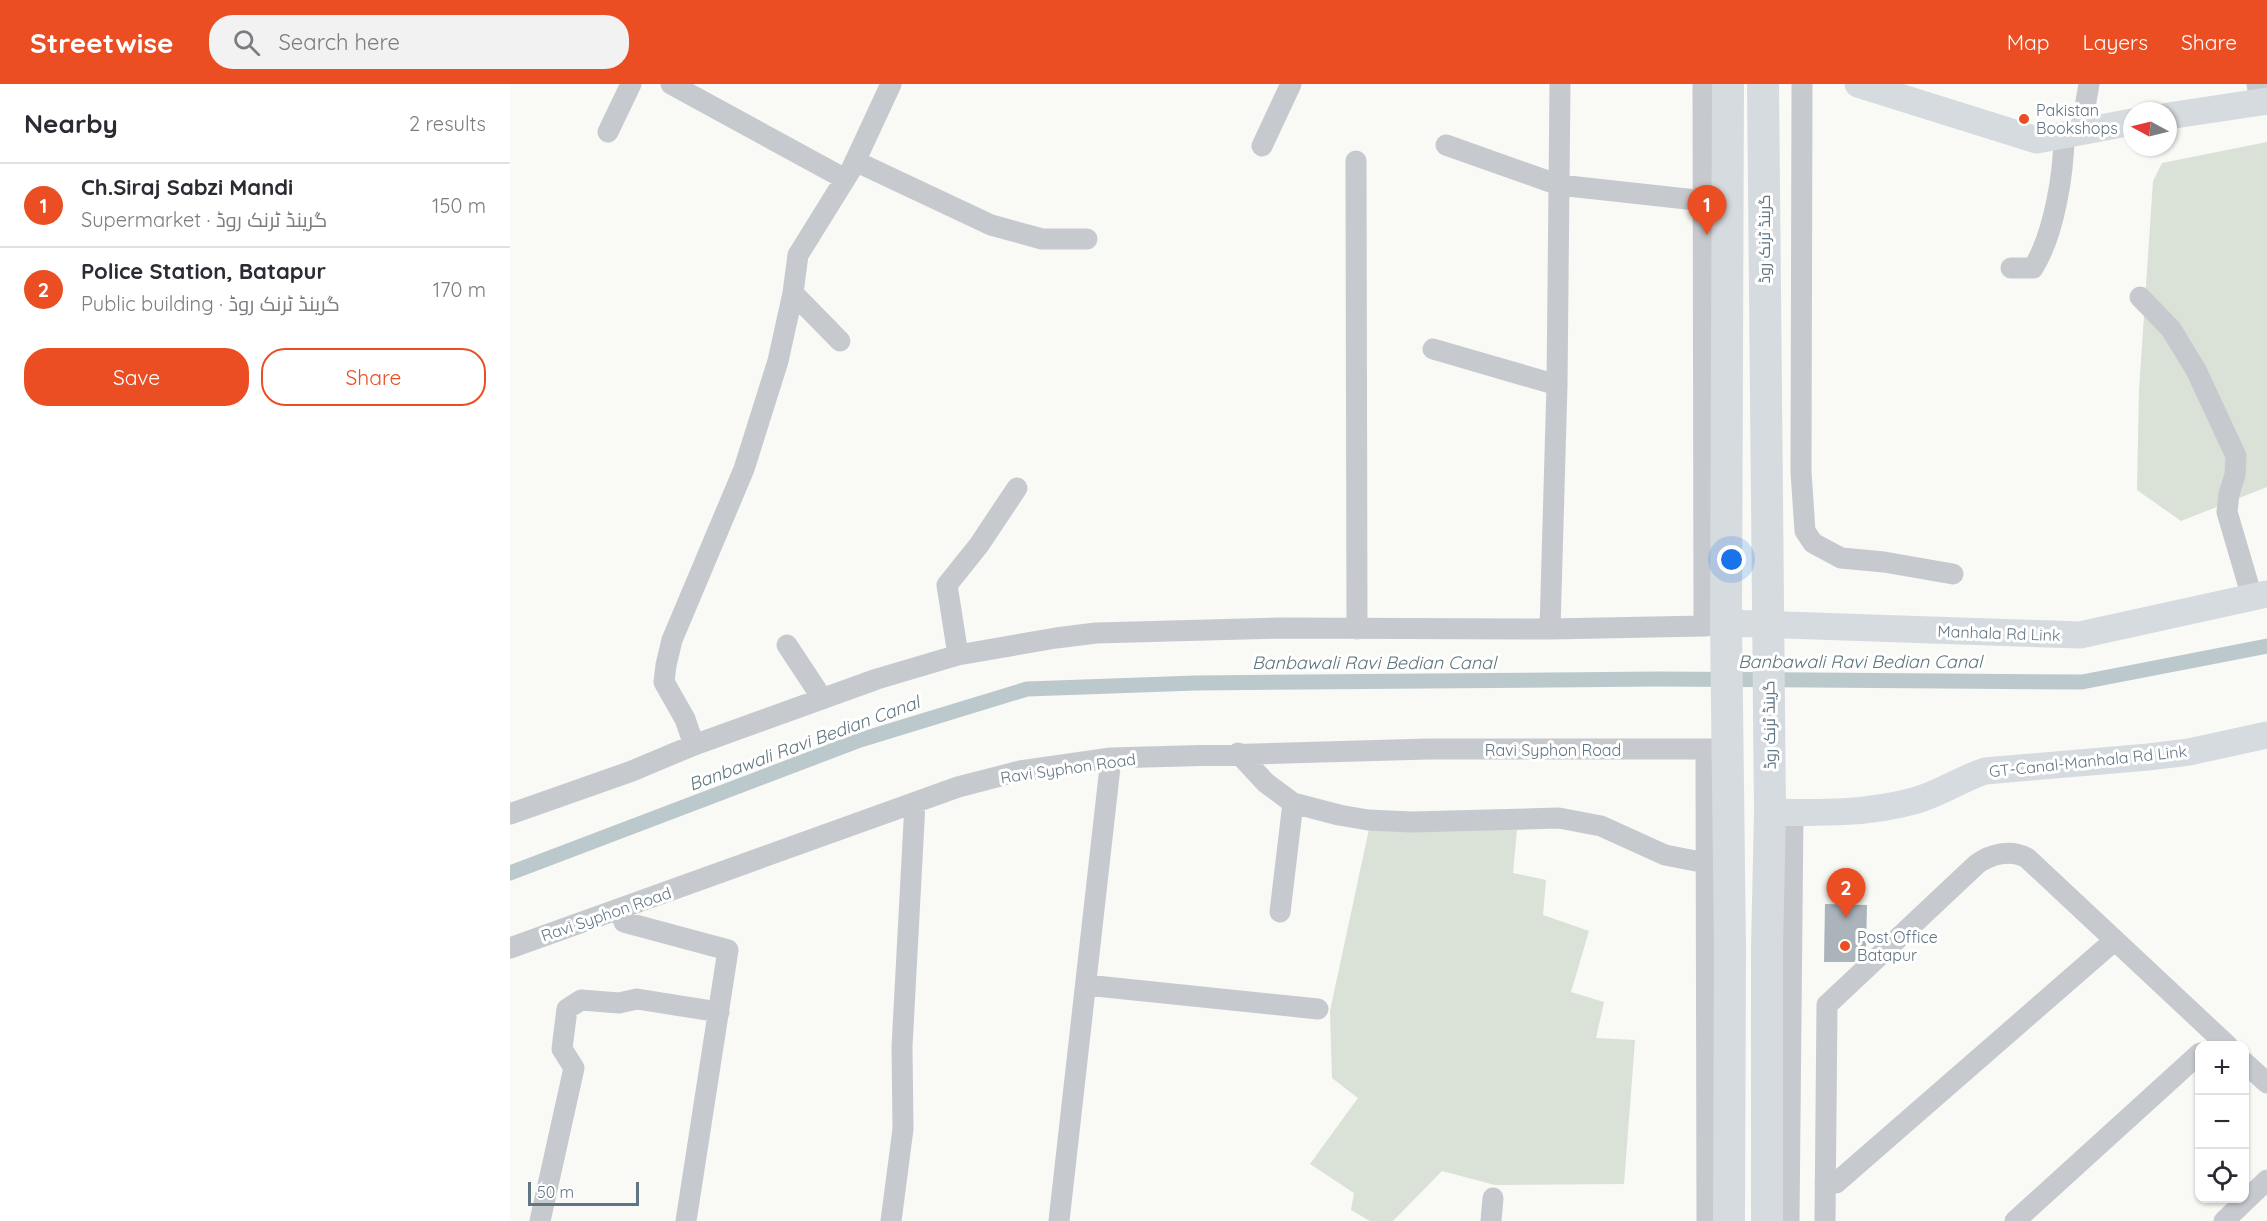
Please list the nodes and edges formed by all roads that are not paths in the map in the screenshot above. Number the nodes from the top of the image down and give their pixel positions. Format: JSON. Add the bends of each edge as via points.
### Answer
{"nodes":[{"id":1,"x":631,"y":84,"type":"edge"},
{"id":2,"x":671,"y":84,"type":"edge"},
{"id":3,"x":891,"y":84,"type":"edge"},
{"id":4,"x":1291,"y":84,"type":"edge"},
{"id":5,"x":1560,"y":84,"type":"edge"},
{"id":6,"x":1703,"y":84,"type":"edge"},
{"id":7,"x":1728,"y":84,"type":"edge"},
{"id":8,"x":1763,"y":84,"type":"edge"},
{"id":9,"x":1802,"y":84,"type":"edge"},
{"id":10,"x":1858,"y":84,"type":"edge"},
{"id":11,"x":2089,"y":84,"type":"edge"},
{"id":12,"x":2261,"y":96,"type":"edge"},
{"id":13,"x":2177,"y":114,"type":"edge"},
{"id":14,"x":2123,"y":124,"type":"edge"},
{"id":15,"x":608,"y":132,"type":"dead end"},
{"id":16,"x":2073,"y":132,"type":"junction"},
{"id":17,"x":1446,"y":145,"type":"dead end"},
{"id":18,"x":1262,"y":146,"type":"dead end"},
{"id":19,"x":1356,"y":161,"type":"dead end"},
{"id":20,"x":850,"y":170,"type":"junction"},
{"id":21,"x":1559,"y":185,"type":"junction"},
{"id":22,"x":1704,"y":201,"type":"junction"},
{"id":23,"x":1087,"y":239,"type":"dead end"},
{"id":24,"x":2011,"y":268,"type":"dead end"},
{"id":25,"x":793,"y":293,"type":"junction"},
{"id":26,"x":2140,"y":297,"type":"dead end"},
{"id":27,"x":840,"y":341,"type":"dead end"},
{"id":28,"x":1433,"y":349,"type":"dead end"},
{"id":29,"x":1557,"y":384,"type":"junction"},
{"id":30,"x":1017,"y":488,"type":"dead end"},
{"id":31,"x":1953,"y":574,"type":"dead end"},
{"id":32,"x":2260,"y":596,"type":"edge"},
{"id":33,"x":1719,"y":627,"type":"junction"},
{"id":34,"x":1356,"y":629,"type":"junction"},
{"id":35,"x":1550,"y":629,"type":"junction"},
{"id":36,"x":1768,"y":632,"type":"junction"},
{"id":37,"x":788,"y":645,"type":"dead end"},
{"id":38,"x":958,"y":656,"type":"junction"},
{"id":39,"x":822,"y":698,"type":"junction"},
{"id":40,"x":2267,"y":735,"type":"edge"},
{"id":41,"x":694,"y":745,"type":"junction"},
{"id":42,"x":1720,"y":746,"type":"junction"},
{"id":43,"x":1238,"y":753,"type":"junction"},
{"id":44,"x":1111,"y":758,"type":"junction"},
{"id":45,"x":915,"y":803,"type":"junction"},
{"id":46,"x":1293,"y":803,"type":"junction"},
{"id":47,"x":1782,"y":812,"type":"junction"},
{"id":48,"x":510,"y":813,"type":"edge"},
{"id":49,"x":1717,"y":863,"type":"junction"},
{"id":50,"x":620,"y":910,"type":"junction"},
{"id":51,"x":1280,"y":912,"type":"dead end"},
{"id":52,"x":2115,"y":940,"type":"junction"},
{"id":53,"x":510,"y":948,"type":"edge"},
{"id":54,"x":1767,"y":948,"type":"junction"},
{"id":55,"x":1730,"y":949,"type":"junction"},
{"id":56,"x":1086,"y":985,"type":"junction"},
{"id":57,"x":1318,"y":1009,"type":"dead end"},
{"id":58,"x":719,"y":1012,"type":"junction"},
{"id":59,"x":2217,"y":1041,"type":"edge"},
{"id":60,"x":2195,"y":1057,"type":"edge"},
{"id":61,"x":2249,"y":1067,"type":"edge"},
{"id":62,"x":2267,"y":1083,"type":"edge"},
{"id":63,"x":2267,"y":1180,"type":"edge"},
{"id":64,"x":1825,"y":1183,"type":"junction"},
{"id":65,"x":1493,"y":1198,"type":"dead end"},
{"id":66,"x":540,"y":1221,"type":"edge"},
{"id":67,"x":686,"y":1221,"type":"edge"},
{"id":68,"x":891,"y":1221,"type":"edge"},
{"id":69,"x":1059,"y":1221,"type":"edge"},
{"id":70,"x":1491,"y":1221,"type":"edge"},
{"id":71,"x":1707,"y":1221,"type":"edge"},
{"id":72,"x":1729,"y":1221,"type":"edge"},
{"id":73,"x":1767,"y":1221,"type":"edge"},
{"id":74,"x":1788,"y":1221,"type":"edge"},
{"id":75,"x":1826,"y":1221,"type":"edge"},
{"id":76,"x":2015,"y":1221,"type":"edge"},
{"id":77,"x":2224,"y":1221,"type":"edge"}],
"edges":[{"from":1,"to":15,"type":"street"},
{"from":2,"to":20,"type":"street"},
{"from":3,"to":20,"type":"street"},
{"from":4,"to":18,"type":"street"},
{"from":5,"to":21,"type":"street"},
{"from":6,"to":22,"type":"street"},
{"from":7,"to":33,"type":"highway"},
{"from":8,"to":36,"type":"highway","name":"گرینڈ ٹرنک روڈ"},
{"from":9,"to":31,"type":"street","via":[[1801,472],[1805,531],[1813,543],[1841,558]]},
{"from":10,"to":16,"type":"main road","via":[[2037,140]]},
{"from":11,"to":16,"type":"street"},
{"from":12,"to":13,"type":"main road"},
{"from":14,"to":16,"type":"main road"},
{"from":16,"to":24,"type":"street","via":[[2041,255],[2033,268]]},
{"from":17,"to":21,"type":"street"},
{"from":19,"to":34,"type":"street"},
{"from":20,"to":23,"type":"street","via":[[991,225],[1042,239]]},
{"from":20,"to":25,"type":"street","via":[[798,255]]},
{"from":21,"to":22,"type":"street"},
{"from":21,"to":29,"type":"street"},
{"from":22,"to":33,"type":"street"},
{"from":25,"to":27,"type":"street"},
{"from":25,"to":41,"type":"street","via":[[778,361],[744,469],[690,594],[666,665],[664,682],[685,719]]},
{"from":26,"to":32,"type":"street","via":[[2171,329],[2196,370],[2236,456],[2227,512]]},
{"from":28,"to":29,"type":"street"},
{"from":29,"to":35,"type":"street"},
{"from":30,"to":38,"type":"street","via":[[947,585]]},
{"from":32,"to":36,"type":"main road","name":"Manhala Rd Link","via":[[2080,635],[1857,629]]},
{"from":33,"to":35,"type":"street"},
{"from":33,"to":36,"type":"main road","name":"Manhala Rd Link"},
{"from":33,"to":42,"type":"highway"},
{"from":34,"to":35,"type":"street"},
{"from":34,"to":38,"type":"street","via":[[1096,633]]},
{"from":36,"to":47,"type":"highway","name":"گرینڈ ٹرنک روڈ","via":[[1769,738]]},
{"from":37,"to":39,"type":"street"},
{"from":38,"to":39,"type":"street"},
{"from":39,"to":41,"type":"street"},
{"from":40,"to":47,"type":"main road","name":"GT-Canal-Manhala Rd Link","via":[[2189,752],[1985,771],[1900,805]]},
{"from":41,"to":48,"type":"street"},
{"from":42,"to":43,"type":"street","name":"Ravi Syphon Road"},
{"from":42,"to":49,"type":"highway"},
{"from":43,"to":44,"type":"street","name":"Ravi Syphon Road"},
{"from":43,"to":46,"type":"street","via":[[1266,783]]},
{"from":44,"to":45,"type":"street","name":"Ravi Syphon Road","via":[[1020,771]]},
{"from":44,"to":56,"type":"street"},
{"from":45,"to":50,"type":"street","name":"Ravi Syphon Road"},
{"from":45,"to":68,"type":"street","via":[[902,1047],[903,1129]]},
{"from":46,"to":49,"type":"street","via":[[1368,819],[1412,822],[1559,818],[1601,826],[1665,855]]},
{"from":46,"to":51,"type":"street"},
{"from":47,"to":54,"type":"highway","name":"گرینڈ ٹرنک روڈ"},
{"from":47,"to":74,"type":"street"},
{"from":49,"to":55,"type":"highway"},
{"from":49,"to":71,"type":"street"},
{"from":50,"to":53,"type":"street","name":"Ravi Syphon Road"},
{"from":50,"to":58,"type":"street","via":[[624,922],[728,951]]},
{"from":52,"to":59,"type":"street"},
{"from":52,"to":64,"type":"street","via":[[1836,1184]]},
{"from":52,"to":64,"type":"street","via":[[2020,855],[1999,854],[1977,864],[1827,1005]]},
{"from":54,"to":55,"type":"highway"},
{"from":54,"to":73,"type":"highway","name":"گرینڈ ٹرنک روڈ"},
{"from":55,"to":72,"type":"highway"},
{"from":56,"to":57,"type":"street"},
{"from":56,"to":69,"type":"street"},
{"from":58,"to":66,"type":"street","via":[[637,999],[619,1004],[581,1000],[567,1009],[562,1049],[574,1068]]},
{"from":58,"to":67,"type":"street"},
{"from":60,"to":76,"type":"street"},
{"from":61,"to":62,"type":"street"},
{"from":63,"to":77,"type":"street"},
{"from":64,"to":75,"type":"street"},
{"from":65,"to":70,"type":"street"}]}
